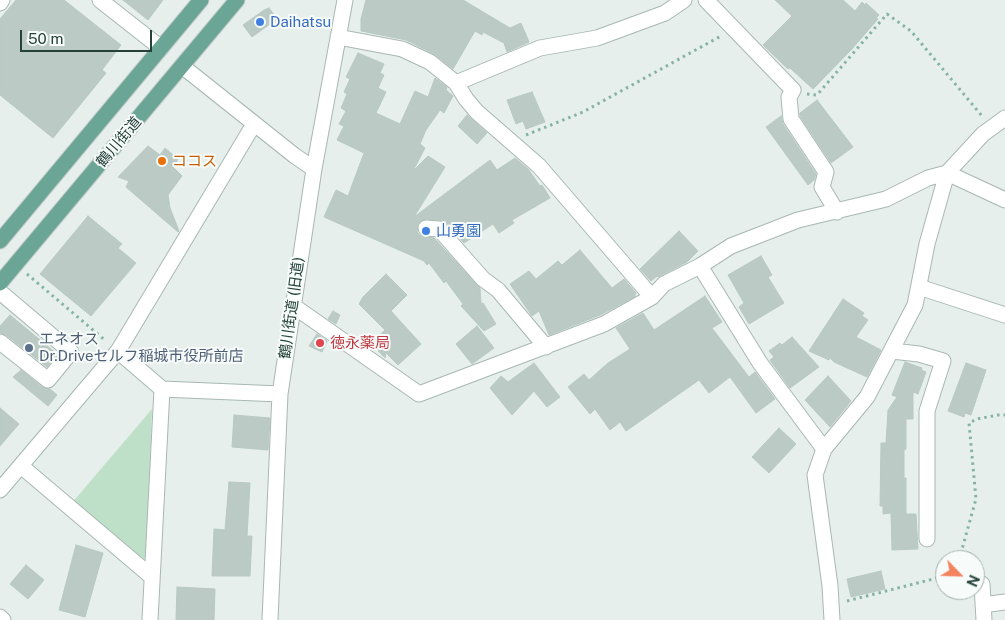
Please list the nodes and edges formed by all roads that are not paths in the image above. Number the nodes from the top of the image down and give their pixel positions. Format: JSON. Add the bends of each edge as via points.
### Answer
{"nodes":[{"id":1,"x":100,"y":0,"type":"edge"},
{"id":2,"x":202,"y":0,"type":"edge"},
{"id":3,"x":237,"y":0,"type":"edge"},
{"id":4,"x":345,"y":0,"type":"edge"},
{"id":5,"x":684,"y":0,"type":"edge"},
{"id":6,"x":706,"y":0,"type":"edge"},
{"id":7,"x":338,"y":37,"type":"junction"},
{"id":8,"x":161,"y":48,"type":"junction"},
{"id":9,"x":182,"y":66,"type":"junction"},
{"id":10,"x":456,"y":83,"type":"junction"},
{"id":11,"x":1005,"y":118,"type":"edge"},
{"id":12,"x":254,"y":124,"type":"junction"},
{"id":13,"x":314,"y":169,"type":"junction"},
{"id":14,"x":947,"y":173,"type":"junction"},
{"id":15,"x":1005,"y":200,"type":"edge"},
{"id":16,"x":837,"y":212,"type":"junction"},
{"id":17,"x":426,"y":228,"type":"dead end"},
{"id":18,"x":0,"y":241,"type":"edge"},
{"id":19,"x":700,"y":266,"type":"junction"},
{"id":20,"x":0,"y":283,"type":"edge"},
{"id":21,"x":919,"y":287,"type":"junction"},
{"id":22,"x":0,"y":292,"type":"edge"},
{"id":23,"x":652,"y":297,"type":"junction"},
{"id":24,"x":292,"y":305,"type":"junction"},
{"id":25,"x":1005,"y":315,"type":"edge"},
{"id":26,"x":0,"y":342,"type":"edge"},
{"id":27,"x":546,"y":347,"type":"junction"},
{"id":28,"x":118,"y":351,"type":"junction"},
{"id":29,"x":892,"y":351,"type":"junction"},
{"id":30,"x":162,"y":389,"type":"junction"},
{"id":31,"x":280,"y":394,"type":"junction"},
{"id":32,"x":824,"y":450,"type":"junction"},
{"id":33,"x":21,"y":466,"type":"junction"},
{"id":34,"x":0,"y":490,"type":"edge"},
{"id":35,"x":927,"y":539,"type":"dead end"},
{"id":36,"x":152,"y":577,"type":"junction"},
{"id":37,"x":1005,"y":602,"type":"edge"},
{"id":38,"x":984,"y":612,"type":"edge"},
{"id":39,"x":832,"y":613,"type":"edge"},
{"id":40,"x":0,"y":617,"type":"edge"},
{"id":41,"x":3,"y":620,"type":"edge"},
{"id":42,"x":150,"y":620,"type":"edge"},
{"id":43,"x":270,"y":620,"type":"edge"}],
"edges":[{"from":1,"to":8,"type":"street"},
{"from":2,"to":8,"type":"main road","name":"鶴川街道"},
{"from":3,"to":9,"type":"main road","name":"鶴川街道"},
{"from":4,"to":7,"type":"street","name":"鶴川街道 (旧道)"},
{"from":5,"to":10,"type":"street","via":[[664,13],[597,38],[540,48]]},
{"from":6,"to":16,"type":"street","via":[[793,90],[789,97],[791,119],[826,172],[822,187]]},
{"from":7,"to":10,"type":"street","via":[[402,49],[430,62]]},
{"from":7,"to":13,"type":"street","name":"鶴川街道 (旧道)"},
{"from":8,"to":18,"type":"main road","name":"鶴川街道"},
{"from":9,"to":12,"type":"street"},
{"from":9,"to":20,"type":"main road","name":"鶴川街道"},
{"from":10,"to":23,"type":"street","via":[[477,112],[539,166]]},
{"from":11,"to":14,"type":"street","via":[[983,134]]},
{"from":12,"to":13,"type":"street"},
{"from":12,"to":28,"type":"street"},
{"from":13,"to":24,"type":"street","name":"鶴川街道 (旧道)"},
{"from":14,"to":15,"type":"street"},
{"from":14,"to":16,"type":"street","via":[[928,178],[886,199]]},
{"from":14,"to":21,"type":"street"},
{"from":16,"to":19,"type":"street","via":[[798,220],[731,246]]},
{"from":17,"to":27,"type":"street","via":[[440,229]]},
{"from":19,"to":23,"type":"street","via":[[664,284]]},
{"from":19,"to":32,"type":"street","via":[[760,363]]},
{"from":21,"to":25,"type":"street"},
{"from":21,"to":29,"type":"street","via":[[915,305]]},
{"from":22,"to":26,"type":"street","via":[[72,352],[48,380]]},
{"from":23,"to":27,"type":"street","via":[[604,324]]},
{"from":24,"to":27,"type":"street","via":[[419,394]]},
{"from":24,"to":31,"type":"street","name":"鶴川街道 (旧道)"},
{"from":28,"to":30,"type":"street"},
{"from":28,"to":33,"type":"street"},
{"from":29,"to":32,"type":"street","via":[[867,398]]},
{"from":29,"to":35,"type":"street","via":[[943,361],[927,411]]},
{"from":30,"to":31,"type":"street"},
{"from":30,"to":36,"type":"street"},
{"from":31,"to":43,"type":"street","name":"鶴川街道 (旧道)"},
{"from":32,"to":39,"type":"street","via":[[815,475]]},
{"from":33,"to":34,"type":"street"},
{"from":33,"to":36,"type":"street"},
{"from":36,"to":42,"type":"street"},
{"from":37,"to":38,"type":"street"},
{"from":40,"to":41,"type":"street"}]}
